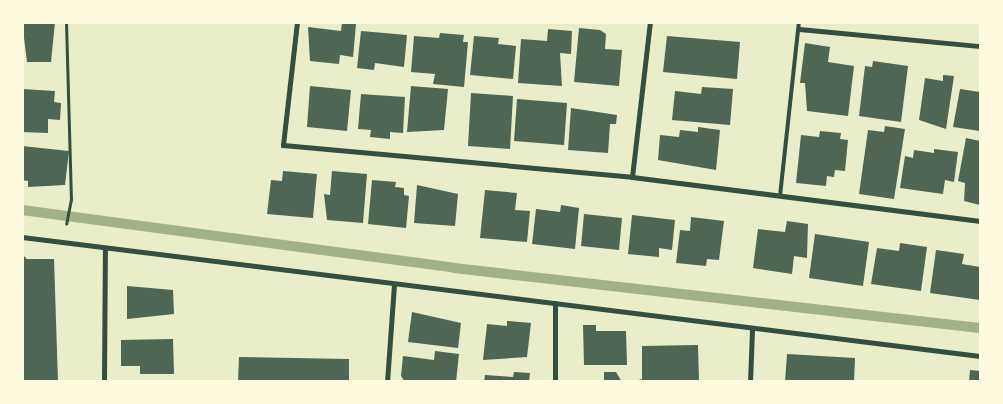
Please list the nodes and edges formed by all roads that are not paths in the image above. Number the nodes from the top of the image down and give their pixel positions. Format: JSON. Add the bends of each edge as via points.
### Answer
{"nodes":[{"id":1,"x":297,"y":22,"type":"edge"},
{"id":2,"x":650,"y":22,"type":"edge"},
{"id":3,"x":800,"y":22,"type":"edge"},
{"id":4,"x":799,"y":30,"type":"junction"},
{"id":5,"x":980,"y":46,"type":"edge"},
{"id":6,"x":632,"y":177,"type":"junction"},
{"id":7,"x":780,"y":196,"type":"junction"},
{"id":8,"x":980,"y":221,"type":"edge"},
{"id":9,"x":22,"y":237,"type":"edge"},
{"id":10,"x":105,"y":249,"type":"junction"},
{"id":11,"x":394,"y":284,"type":"junction"},
{"id":12,"x":555,"y":303,"type":"junction"},
{"id":13,"x":752,"y":330,"type":"junction"},
{"id":14,"x":980,"y":356,"type":"edge"},
{"id":15,"x":104,"y":382,"type":"edge"},
{"id":16,"x":387,"y":382,"type":"edge"},
{"id":17,"x":556,"y":382,"type":"edge"},
{"id":18,"x":750,"y":382,"type":"edge"}],
"edges":[{"from":1,"to":6,"type":"street","via":[[283,144]]},
{"from":2,"to":6,"type":"street"},
{"from":3,"to":4,"type":"lane"},
{"from":4,"to":5,"type":"street"},
{"from":4,"to":7,"type":"lane"},
{"from":6,"to":7,"type":"street"},
{"from":7,"to":8,"type":"street"},
{"from":9,"to":10,"type":"street"},
{"from":10,"to":11,"type":"street"},
{"from":10,"to":15,"type":"street"},
{"from":11,"to":12,"type":"street"},
{"from":11,"to":16,"type":"street"},
{"from":12,"to":13,"type":"street"},
{"from":12,"to":17,"type":"street"},
{"from":13,"to":14,"type":"street"},
{"from":13,"to":18,"type":"street"}]}
